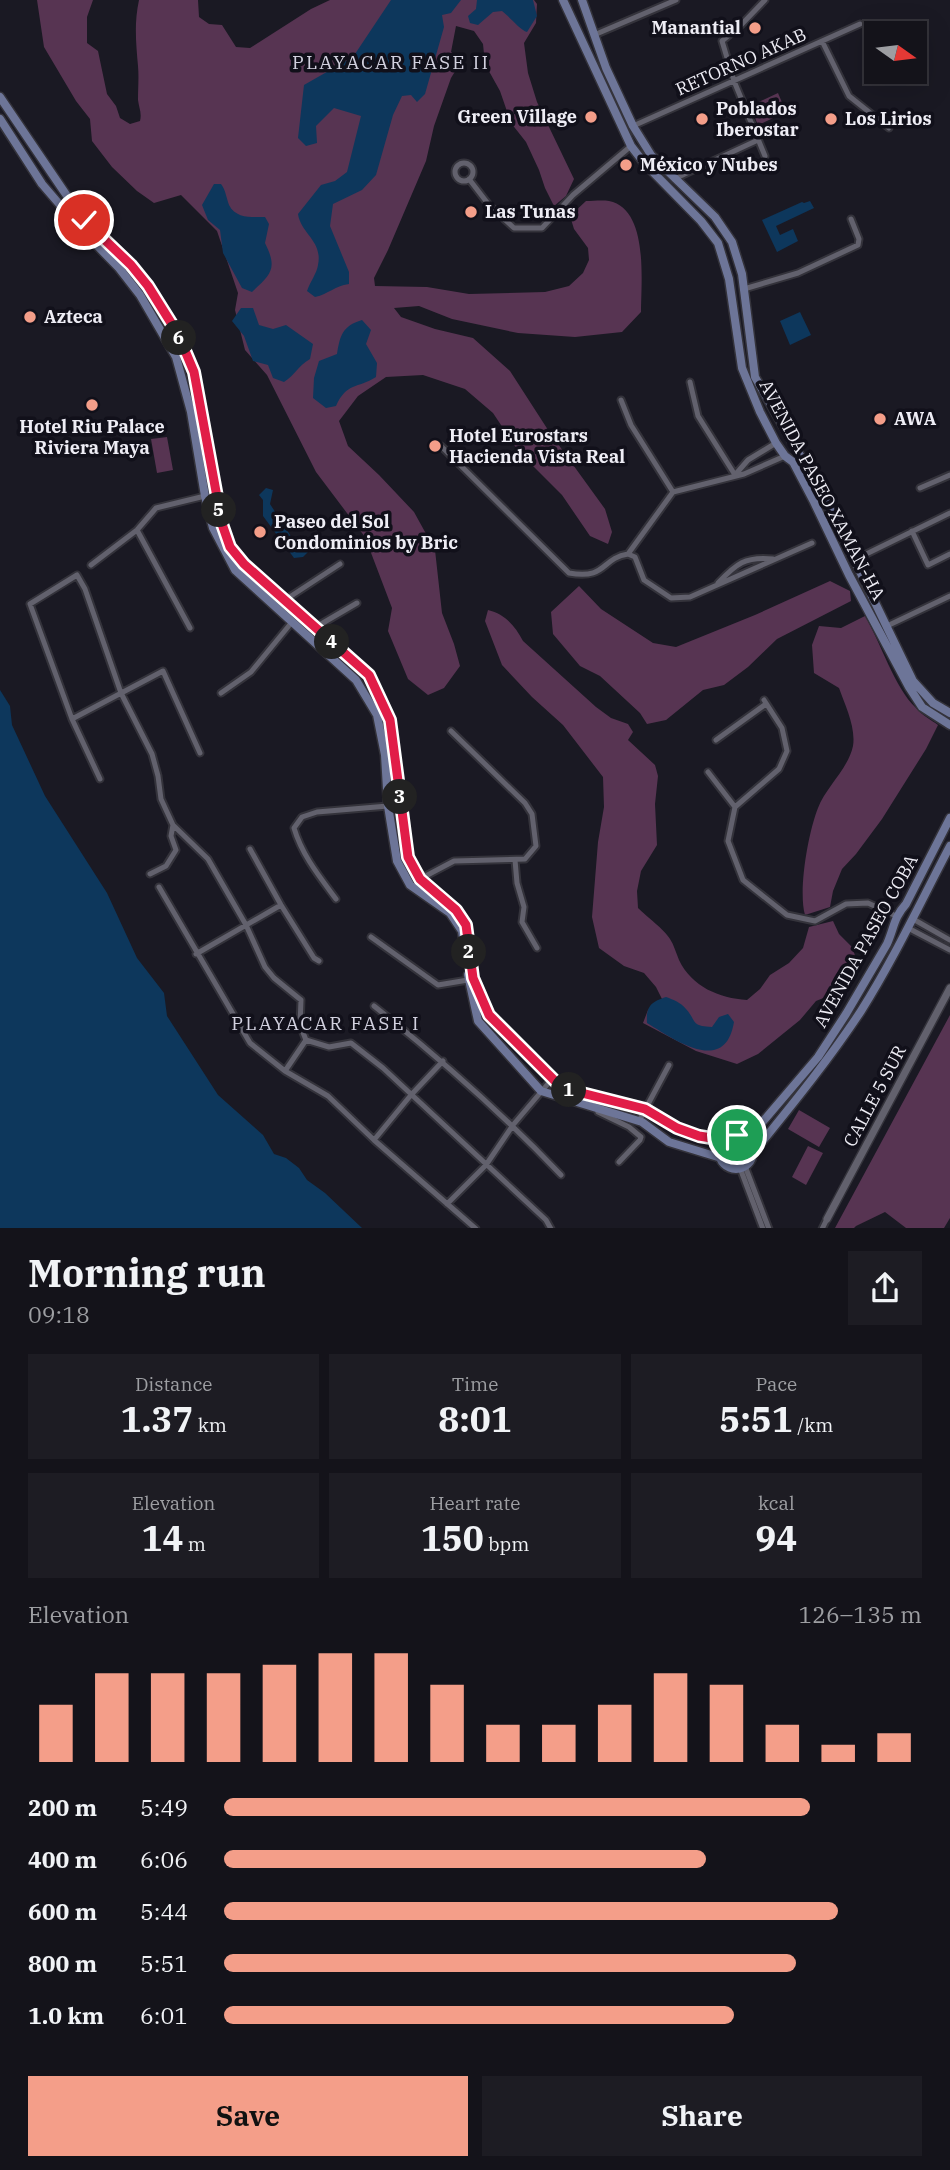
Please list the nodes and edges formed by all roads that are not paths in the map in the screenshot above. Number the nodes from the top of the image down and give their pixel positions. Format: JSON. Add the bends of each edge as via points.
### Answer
{"nodes":[{"id":1,"x":563,"y":0,"type":"edge"},
{"id":2,"x":582,"y":0,"type":"edge"},
{"id":3,"x":676,"y":0,"type":"edge"},
{"id":4,"x":765,"y":0,"type":"edge"},
{"id":5,"x":860,"y":24,"type":"dead end"},
{"id":6,"x":594,"y":36,"type":"junction"},
{"id":7,"x":822,"y":41,"type":"junction"},
{"id":8,"x":734,"y":81,"type":"junction"},
{"id":9,"x":0,"y":97,"type":"edge"},
{"id":10,"x":628,"y":115,"type":"junction"},
{"id":11,"x":0,"y":119,"type":"edge"},
{"id":12,"x":618,"y":120,"type":"junction"},
{"id":13,"x":633,"y":126,"type":"junction"},
{"id":14,"x":889,"y":128,"type":"dead end"},
{"id":15,"x":758,"y":140,"type":"junction"},
{"id":16,"x":631,"y":146,"type":"junction"},
{"id":17,"x":765,"y":156,"type":"dead end"},
{"id":18,"x":660,"y":164,"type":"junction"},
{"id":19,"x":654,"y":172,"type":"junction"},
{"id":20,"x":469,"y":179,"type":"dead end"},
{"id":21,"x":674,"y":179,"type":"junction"},
{"id":22,"x":851,"y":219,"type":"dead end"},
{"id":23,"x":744,"y":289,"type":"junction"},
{"id":24,"x":690,"y":382,"type":"dead end"},
{"id":25,"x":621,"y":400,"type":"dead end"},
{"id":26,"x":770,"y":407,"type":"junction"},
{"id":27,"x":760,"y":412,"type":"junction"},
{"id":28,"x":776,"y":443,"type":"junction"},
{"id":29,"x":441,"y":446,"type":"dead end"},
{"id":30,"x":785,"y":456,"type":"junction"},
{"id":31,"x":735,"y":475,"type":"junction"},
{"id":32,"x":950,"y":475,"type":"edge"},
{"id":33,"x":920,"y":488,"type":"dead end"},
{"id":34,"x":673,"y":492,"type":"junction"},
{"id":35,"x":205,"y":496,"type":"junction"},
{"id":36,"x":950,"y":513,"type":"edge"},
{"id":37,"x":218,"y":526,"type":"junction"},
{"id":38,"x":137,"y":530,"type":"junction"},
{"id":39,"x":912,"y":531,"type":"junction"},
{"id":40,"x":812,"y":543,"type":"dead end"},
{"id":41,"x":628,"y":554,"type":"junction"},
{"id":42,"x":950,"y":554,"type":"edge"},
{"id":43,"x":775,"y":559,"type":"junction"},
{"id":44,"x":854,"y":560,"type":"junction"},
{"id":45,"x":340,"y":564,"type":"dead end"},
{"id":46,"x":91,"y":565,"type":"dead end"},
{"id":47,"x":715,"y":585,"type":"junction"},
{"id":48,"x":950,"y":596,"type":"edge"},
{"id":49,"x":282,"y":598,"type":"junction"},
{"id":50,"x":357,"y":603,"type":"dead end"},
{"id":51,"x":273,"y":604,"type":"junction"},
{"id":52,"x":292,"y":622,"type":"junction"},
{"id":53,"x":887,"y":626,"type":"junction"},
{"id":54,"x":316,"y":627,"type":"junction"},
{"id":55,"x":190,"y":628,"type":"dead end"},
{"id":56,"x":325,"y":636,"type":"junction"},
{"id":57,"x":317,"y":645,"type":"junction"},
{"id":58,"x":121,"y":693,"type":"junction"},
{"id":59,"x":221,"y":693,"type":"dead end"},
{"id":60,"x":950,"y":713,"type":"edge"},
{"id":61,"x":72,"y":719,"type":"junction"},
{"id":62,"x":950,"y":724,"type":"edge"},
{"id":63,"x":451,"y":731,"type":"dead end"},
{"id":64,"x":716,"y":740,"type":"dead end"},
{"id":65,"x":200,"y":753,"type":"dead end"},
{"id":66,"x":397,"y":772,"type":"junction"},
{"id":67,"x":708,"y":772,"type":"dead end"},
{"id":68,"x":386,"y":774,"type":"junction"},
{"id":69,"x":100,"y":779,"type":"dead end"},
{"id":70,"x":388,"y":806,"type":"junction"},
{"id":71,"x":735,"y":807,"type":"junction"},
{"id":72,"x":950,"y":818,"type":"edge"},
{"id":73,"x":173,"y":825,"type":"junction"},
{"id":74,"x":405,"y":828,"type":"junction"},
{"id":75,"x":392,"y":831,"type":"junction"},
{"id":76,"x":950,"y":846,"type":"edge"},
{"id":77,"x":250,"y":849,"type":"dead end"},
{"id":78,"x":515,"y":860,"type":"junction"},
{"id":79,"x":150,"y":874,"type":"dead end"},
{"id":80,"x":420,"y":879,"type":"junction"},
{"id":81,"x":159,"y":887,"type":"dead end"},
{"id":82,"x":913,"y":890,"type":"junction"},
{"id":83,"x":923,"y":895,"type":"junction"},
{"id":84,"x":336,"y":899,"type":"dead end"},
{"id":85,"x":281,"y":905,"type":"junction"},
{"id":86,"x":896,"y":916,"type":"junction"},
{"id":87,"x":913,"y":919,"type":"junction"},
{"id":88,"x":246,"y":925,"type":"junction"},
{"id":89,"x":908,"y":928,"type":"junction"},
{"id":90,"x":371,"y":937,"type":"dead end"},
{"id":91,"x":950,"y":940,"type":"edge"},
{"id":92,"x":887,"y":944,"type":"junction"},
{"id":93,"x":537,"y":948,"type":"dead end"},
{"id":94,"x":896,"y":949,"type":"junction"},
{"id":95,"x":950,"y":950,"type":"edge"},
{"id":96,"x":197,"y":954,"type":"junction"},
{"id":97,"x":319,"y":961,"type":"dead end"},
{"id":98,"x":468,"y":980,"type":"junction"},
{"id":99,"x":950,"y":988,"type":"edge"},
{"id":100,"x":374,"y":1006,"type":"dead end"},
{"id":101,"x":306,"y":1040,"type":"junction"},
{"id":102,"x":443,"y":1061,"type":"junction"},
{"id":103,"x":669,"y":1065,"type":"dead end"},
{"id":104,"x":285,"y":1071,"type":"junction"},
{"id":105,"x":552,"y":1079,"type":"junction"},
{"id":106,"x":541,"y":1091,"type":"junction"},
{"id":107,"x":411,"y":1095,"type":"junction"},
{"id":108,"x":583,"y":1104,"type":"junction"},
{"id":109,"x":645,"y":1109,"type":"junction"},
{"id":110,"x":639,"y":1121,"type":"junction"},
{"id":111,"x":513,"y":1125,"type":"junction"},
{"id":112,"x":748,"y":1139,"type":"junction"},
{"id":113,"x":374,"y":1140,"type":"junction"},
{"id":114,"x":724,"y":1140,"type":"junction"},
{"id":115,"x":753,"y":1153,"type":"junction"},
{"id":116,"x":721,"y":1158,"type":"junction"},
{"id":117,"x":619,"y":1162,"type":"dead end"},
{"id":118,"x":486,"y":1165,"type":"junction"},
{"id":119,"x":742,"y":1167,"type":"junction"},
{"id":120,"x":561,"y":1175,"type":"dead end"},
{"id":121,"x":447,"y":1204,"type":"junction"},
{"id":122,"x":827,"y":1219,"type":"joint"},
{"id":123,"x":476,"y":1228,"type":"edge"},
{"id":124,"x":551,"y":1228,"type":"edge"},
{"id":125,"x":763,"y":1228,"type":"edge"},
{"id":126,"x":769,"y":1228,"type":"edge"},
{"id":127,"x":824,"y":1228,"type":"edge"}],
"edges":[{"from":1,"to":12,"type":"main road","name":"AVENIDA PASEO XAMAN-HA"},
{"from":2,"to":6,"type":"main road","name":"AVENIDA PASEO XAMAN-HA"},
{"from":3,"to":6,"type":"street"},
{"from":4,"to":8,"type":"street","via":[[722,41]]},
{"from":5,"to":7,"type":"street","name":"RETORNO AKAB"},
{"from":6,"to":10,"type":"main road","name":"AVENIDA PASEO XAMAN-HA"},
{"from":7,"to":8,"type":"street","name":"RETORNO AKAB"},
{"from":7,"to":14,"type":"street","via":[[849,96]]},
{"from":8,"to":13,"type":"street","name":"RETORNO AKAB"},
{"from":8,"to":15,"type":"street"},
{"from":9,"to":37,"type":"main road","via":[[84,220],[131,265],[178,334],[194,372]]},
{"from":10,"to":12,"type":"main road"},
{"from":10,"to":13,"type":"main road","name":"AVENIDA PASEO XAMAN-HA"},
{"from":11,"to":35,"type":"main road","via":[[42,184],[140,295],[176,357]]},
{"from":12,"to":16,"type":"main road","name":"AVENIDA PASEO XAMAN-HA"},
{"from":13,"to":18,"type":"main road","name":"AVENIDA PASEO XAMAN-HA"},
{"from":15,"to":17,"type":"street"},
{"from":15,"to":21,"type":"street"},
{"from":16,"to":19,"type":"main road","name":"AVENIDA PASEO XAMAN-HA"},
{"from":16,"to":20,"type":"street","via":[[542,228],[514,228]]},
{"from":18,"to":19,"type":"main road"},
{"from":18,"to":21,"type":"main road","name":"AVENIDA PASEO XAMAN-HA"},
{"from":19,"to":27,"type":"main road","name":"AVENIDA PASEO XAMAN-HA","via":[[718,243],[729,279],[741,368]]},
{"from":21,"to":23,"type":"main road","name":"AVENIDA PASEO XAMAN-HA","via":[[715,217],[732,242]]},
{"from":22,"to":23,"type":"street","via":[[858,245],[798,273]]},
{"from":23,"to":26,"type":"main road","name":"AVENIDA PASEO XAMAN-HA","via":[[755,377]]},
{"from":24,"to":31,"type":"street","via":[[698,416]]},
{"from":25,"to":34,"type":"street","via":[[631,425]]},
{"from":26,"to":27,"type":"main road"},
{"from":26,"to":44,"type":"main road","name":"AVENIDA PASEO XAMAN-HA","via":[[824,497]]},
{"from":27,"to":28,"type":"main road","name":"AVENIDA PASEO XAMAN-HA"},
{"from":28,"to":30,"type":"main road","name":"AVENIDA PASEO XAMAN-HA"},
{"from":28,"to":31,"type":"street","via":[[748,460]]},
{"from":29,"to":41,"type":"street","via":[[569,573],[595,574]]},
{"from":30,"to":31,"type":"street"},
{"from":30,"to":62,"type":"main road","name":"AVENIDA PASEO XAMAN-HA","via":[[793,462],[909,687],[922,707]]},
{"from":31,"to":34,"type":"street"},
{"from":32,"to":33,"type":"street"},
{"from":34,"to":41,"type":"street"},
{"from":35,"to":37,"type":"main road"},
{"from":35,"to":38,"type":"street","via":[[156,508]]},
{"from":36,"to":39,"type":"street"},
{"from":37,"to":49,"type":"main road","via":[[244,564]]},
{"from":37,"to":51,"type":"main road","via":[[235,570]]},
{"from":38,"to":46,"type":"street"},
{"from":38,"to":55,"type":"street"},
{"from":39,"to":42,"type":"street","via":[[928,565]]},
{"from":39,"to":44,"type":"street"},
{"from":40,"to":43,"type":"street"},
{"from":41,"to":47,"type":"street","via":[[635,557],[644,580],[671,598],[690,597]]},
{"from":43,"to":47,"type":"street"},
{"from":43,"to":47,"type":"street","via":[[741,562]]},
{"from":44,"to":53,"type":"main road","name":"AVENIDA PASEO XAMAN-HA"},
{"from":45,"to":49,"type":"street"},
{"from":48,"to":53,"type":"street"},
{"from":49,"to":51,"type":"main road"},
{"from":49,"to":54,"type":"main road"},
{"from":50,"to":54,"type":"street"},
{"from":51,"to":52,"type":"main road"},
{"from":52,"to":57,"type":"main road"},
{"from":52,"to":59,"type":"street","via":[[251,672]]},
{"from":53,"to":60,"type":"main road","name":"AVENIDA PASEO XAMAN-HA","via":[[913,681],[933,703]]},
{"from":54,"to":56,"type":"main road"},
{"from":56,"to":57,"type":"main road"},
{"from":56,"to":66,"type":"main road","via":[[369,675],[390,720]]},
{"from":57,"to":68,"type":"main road","via":[[356,680],[377,715]]},
{"from":58,"to":61,"type":"street"},
{"from":58,"to":61,"type":"street","via":[[77,575],[30,604]]},
{"from":58,"to":65,"type":"street","via":[[163,671]]},
{"from":58,"to":73,"type":"street","via":[[152,754],[161,799]]},
{"from":61,"to":69,"type":"street"},
{"from":63,"to":78,"type":"street","via":[[532,814],[536,846],[525,859]]},
{"from":64,"to":71,"type":"street","via":[[765,702],[782,728],[787,751],[779,769]]},
{"from":66,"to":68,"type":"main road"},
{"from":66,"to":74,"type":"main road"},
{"from":67,"to":71,"type":"street"},
{"from":68,"to":70,"type":"main road"},
{"from":70,"to":75,"type":"main road"},
{"from":70,"to":84,"type":"street","via":[[317,812],[302,817],[294,828],[299,844]]},
{"from":71,"to":86,"type":"street","via":[[728,841],[743,880],[787,915],[815,921],[846,904],[867,903]]},
{"from":72,"to":82,"type":"main road","name":"AVENIDA PASEO COBA"},
{"from":73,"to":79,"type":"street","via":[[176,850],[166,866]]},
{"from":73,"to":88,"type":"street","via":[[208,859]]},
{"from":74,"to":75,"type":"main road"},
{"from":74,"to":80,"type":"main road","via":[[408,857]]},
{"from":75,"to":98,"type":"main road","via":[[397,861],[410,885],[450,913],[462,931]]},
{"from":76,"to":83,"type":"main road","name":"AVENIDA PASEO COBA"},
{"from":77,"to":85,"type":"street"},
{"from":78,"to":80,"type":"street","via":[[454,861]]},
{"from":78,"to":93,"type":"street","via":[[522,922]]},
{"from":80,"to":105,"type":"main road","via":[[456,910],[466,925],[473,978],[489,1015]]},
{"from":81,"to":96,"type":"street"},
{"from":82,"to":83,"type":"main road"},
{"from":82,"to":86,"type":"main road","name":"AVENIDA PASEO COBA"},
{"from":83,"to":87,"type":"main road","name":"AVENIDA PASEO COBA"},
{"from":85,"to":88,"type":"street"},
{"from":85,"to":97,"type":"street"},
{"from":86,"to":92,"type":"main road","name":"AVENIDA PASEO COBA"},
{"from":87,"to":89,"type":"main road","name":"AVENIDA PASEO COBA"},
{"from":87,"to":91,"type":"street"},
{"from":88,"to":96,"type":"street"},
{"from":88,"to":101,"type":"street","via":[[265,967],[300,1000],[300,1025]]},
{"from":89,"to":94,"type":"main road","name":"AVENIDA PASEO COBA"},
{"from":89,"to":95,"type":"street"},
{"from":90,"to":98,"type":"street","via":[[438,985]]},
{"from":92,"to":94,"type":"main road"},
{"from":92,"to":112,"type":"main road","name":"AVENIDA PASEO COBA","via":[[818,1057]]},
{"from":94,"to":115,"type":"main road","name":"AVENIDA PASEO COBA","via":[[826,1063]]},
{"from":96,"to":104,"type":"street","via":[[250,1043]]},
{"from":98,"to":106,"type":"main road","via":[[478,1021]]},
{"from":99,"to":122,"type":"street","name":"CALLE 5 SUR"},
{"from":100,"to":102,"type":"street"},
{"from":101,"to":104,"type":"street"},
{"from":101,"to":107,"type":"street","via":[[329,1047],[351,1043]]},
{"from":102,"to":107,"type":"street"},
{"from":102,"to":111,"type":"street"},
{"from":103,"to":109,"type":"street"},
{"from":104,"to":113,"type":"street","via":[[328,1096]]},
{"from":105,"to":106,"type":"street"},
{"from":105,"to":109,"type":"main road","via":[[562,1088]]},
{"from":106,"to":108,"type":"main road"},
{"from":106,"to":111,"type":"street"},
{"from":107,"to":113,"type":"street"},
{"from":107,"to":118,"type":"street"},
{"from":108,"to":110,"type":"main road"},
{"from":108,"to":117,"type":"street","via":[[640,1137]]},
{"from":109,"to":110,"type":"street"},
{"from":109,"to":114,"type":"main road","via":[[677,1128]]},
{"from":110,"to":116,"type":"main road","via":[[669,1142]]},
{"from":111,"to":118,"type":"street"},
{"from":111,"to":120,"type":"street"},
{"from":112,"to":114,"type":"main road","via":[[737,1135]]},
{"from":112,"to":115,"type":"main road"},
{"from":113,"to":121,"type":"street"},
{"from":114,"to":116,"type":"main road"},
{"from":115,"to":119,"type":"main road"},
{"from":116,"to":119,"type":"main road","via":[[726,1165]]},
{"from":118,"to":121,"type":"street"},
{"from":118,"to":124,"type":"street"},
{"from":119,"to":125,"type":"street"},
{"from":119,"to":126,"type":"street"},
{"from":121,"to":123,"type":"street"},
{"from":122,"to":127,"type":"street"}]}
